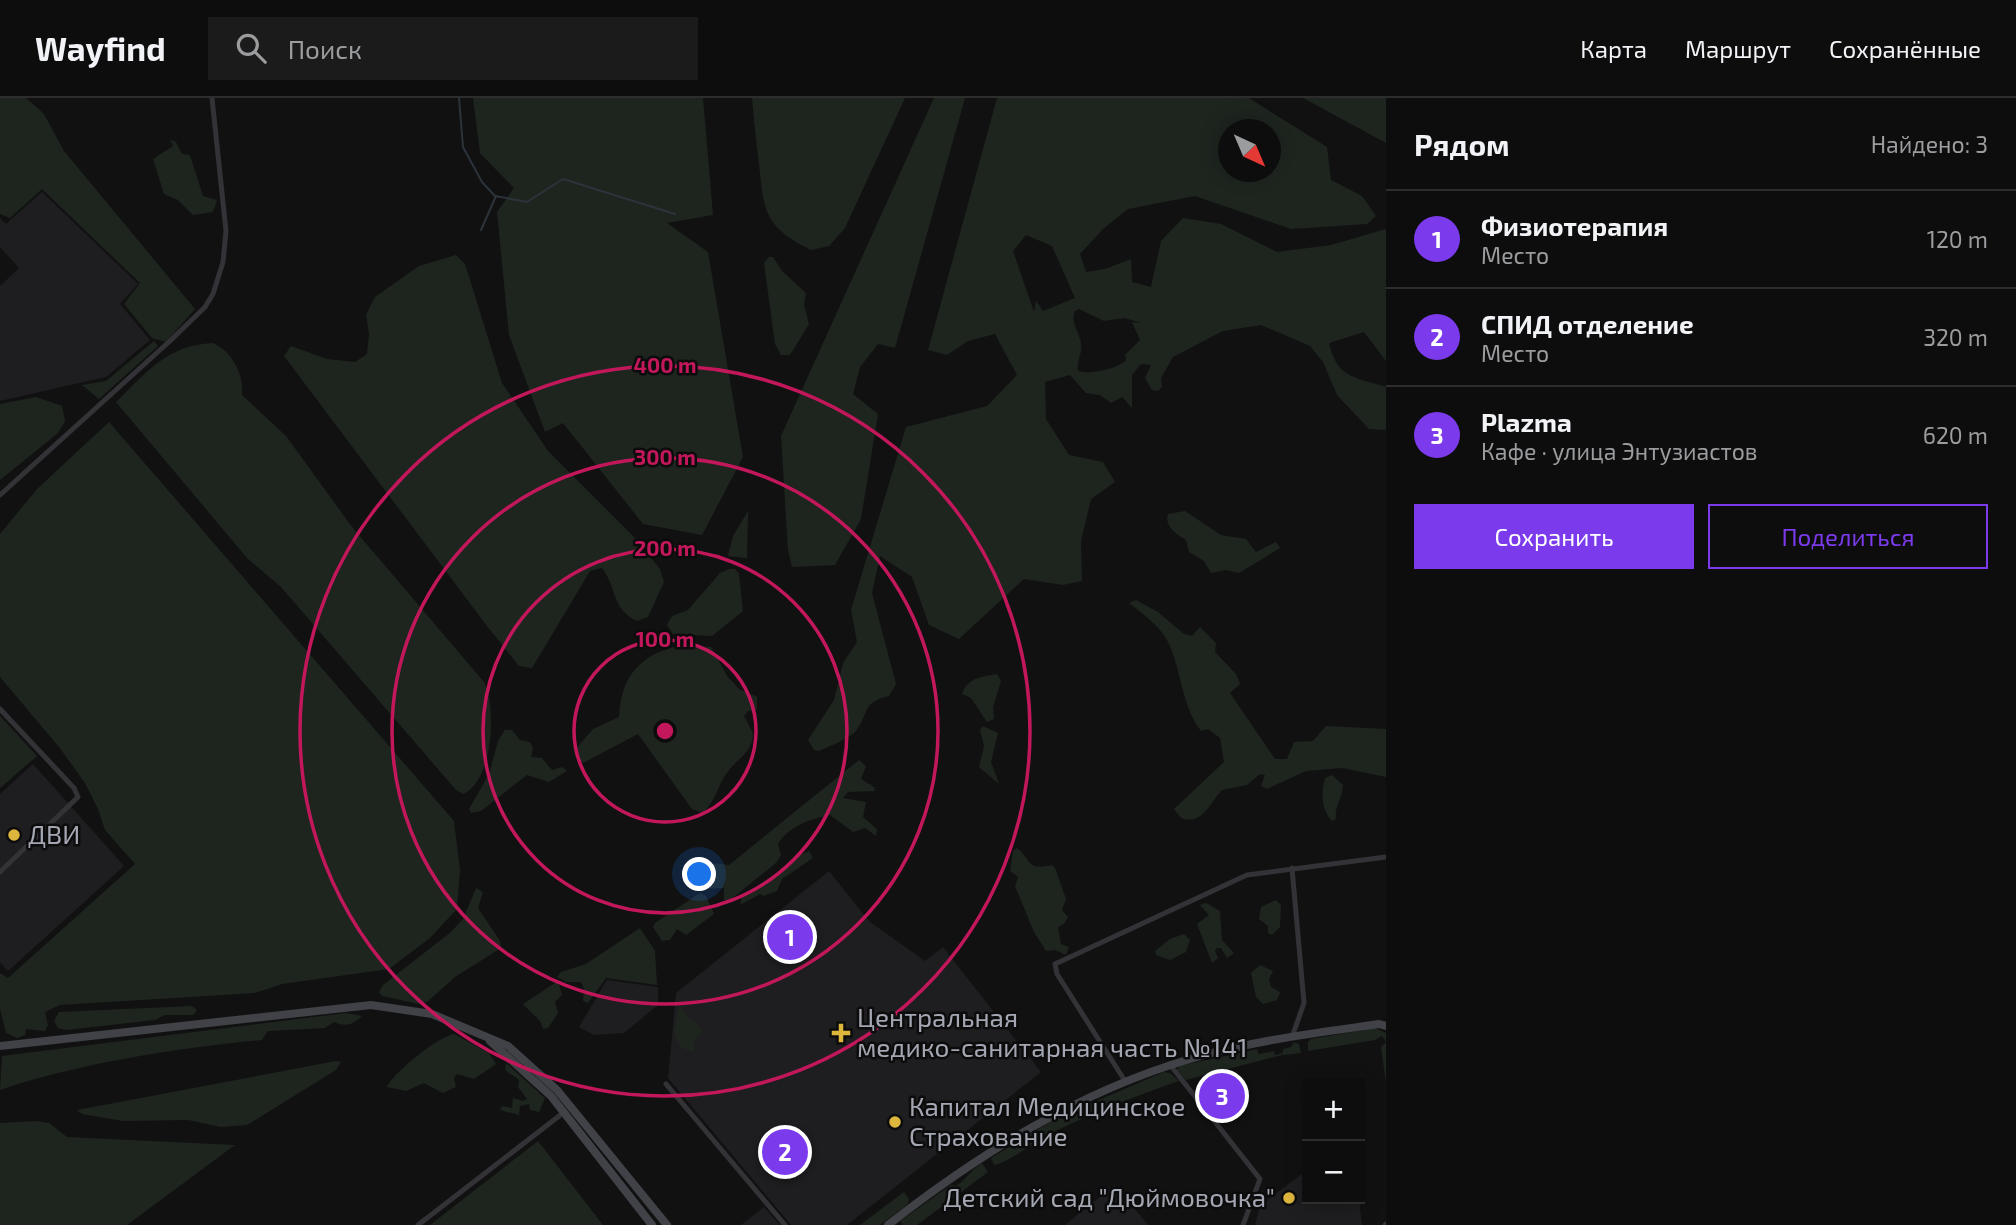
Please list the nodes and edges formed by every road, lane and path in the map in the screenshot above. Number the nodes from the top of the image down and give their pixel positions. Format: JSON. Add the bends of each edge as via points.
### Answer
{"nodes":[{"id":1,"x":212,"y":98,"type":"edge"},
{"id":2,"x":0,"y":495,"type":"edge"},
{"id":3,"x":0,"y":709,"type":"edge"},
{"id":4,"x":1386,"y":857,"type":"edge"},
{"id":5,"x":1292,"y":868,"type":"junction"},
{"id":6,"x":0,"y":872,"type":"edge"},
{"id":7,"x":1386,"y":1026,"type":"edge"},
{"id":8,"x":1292,"y":1037,"type":"junction"},
{"id":9,"x":0,"y":1046,"type":"edge"},
{"id":10,"x":1171,"y":1066,"type":"junction"},
{"id":11,"x":1125,"y":1081,"type":"junction"},
{"id":12,"x":666,"y":1084,"type":"dead end"},
{"id":13,"x":554,"y":1093,"type":"junction"},
{"id":14,"x":563,"y":1113,"type":"junction"},
{"id":15,"x":609,"y":1153,"type":"junction"},
{"id":16,"x":600,"y":1160,"type":"junction"},
{"id":17,"x":630,"y":1180,"type":"junction"},
{"id":18,"x":621,"y":1186,"type":"junction"},
{"id":19,"x":657,"y":1213,"type":"junction"},
{"id":20,"x":651,"y":1223,"type":"edge"},
{"id":21,"x":418,"y":1225,"type":"edge"},
{"id":22,"x":667,"y":1225,"type":"edge"},
{"id":23,"x":785,"y":1225,"type":"edge"},
{"id":24,"x":888,"y":1225,"type":"edge"},
{"id":25,"x":1243,"y":1225,"type":"edge"}],
"edges":[{"from":1,"to":2,"type":"street","via":[[226,231],[213,294],[171,340]]},
{"from":3,"to":6,"type":"street","via":[[78,797]]},
{"from":4,"to":5,"type":"street"},
{"from":5,"to":8,"type":"street","via":[[1304,1003]]},
{"from":5,"to":11,"type":"street","via":[[1247,875],[1055,964]]},
{"from":7,"to":8,"type":"main road"},
{"from":8,"to":10,"type":"main road"},
{"from":9,"to":13,"type":"main road","via":[[372,1005],[432,1014],[508,1046]]},
{"from":10,"to":11,"type":"main road"},
{"from":10,"to":25,"type":"street","via":[[1260,1179]]},
{"from":11,"to":24,"type":"main road","via":[[1039,1122]]},
{"from":12,"to":23,"type":"street"},
{"from":13,"to":14,"type":"main road"},
{"from":13,"to":15,"type":"main road"},
{"from":14,"to":16,"type":"main road"},
{"from":14,"to":21,"type":"street"},
{"from":15,"to":16,"type":"main road"},
{"from":15,"to":17,"type":"main road"},
{"from":16,"to":18,"type":"main road"},
{"from":17,"to":18,"type":"main road"},
{"from":17,"to":19,"type":"main road"},
{"from":18,"to":20,"type":"main road"},
{"from":19,"to":20,"type":"main road"},
{"from":19,"to":22,"type":"main road"}]}
